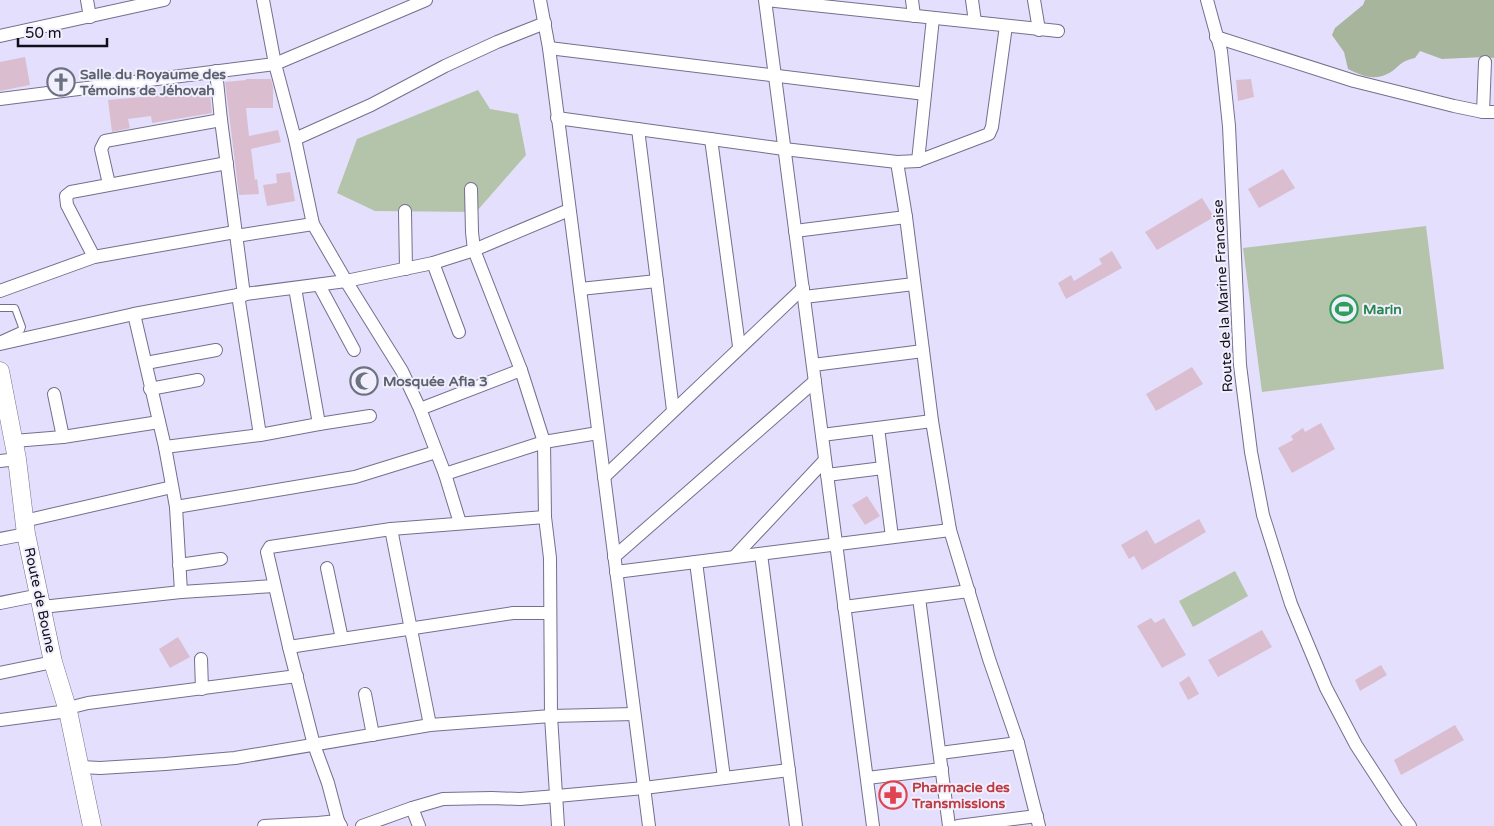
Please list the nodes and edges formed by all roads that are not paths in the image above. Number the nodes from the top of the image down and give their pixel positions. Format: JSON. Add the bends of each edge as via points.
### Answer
{"nodes":[{"id":1,"x":87,"y":0,"type":"edge"},
{"id":2,"x":164,"y":0,"type":"edge"},
{"id":3,"x":262,"y":0,"type":"edge"},
{"id":4,"x":426,"y":0,"type":"edge"},
{"id":5,"x":540,"y":0,"type":"edge"},
{"id":6,"x":766,"y":0,"type":"edge"},
{"id":7,"x":912,"y":0,"type":"edge"},
{"id":8,"x":972,"y":0,"type":"edge"},
{"id":9,"x":1034,"y":0,"type":"edge"},
{"id":10,"x":1207,"y":0,"type":"edge"},
{"id":11,"x":799,"y":2,"type":"edge"},
{"id":12,"x":857,"y":5,"type":"edge"},
{"id":13,"x":914,"y":16,"type":"junction"},
{"id":14,"x":90,"y":17,"type":"junction"},
{"id":15,"x":933,"y":18,"type":"junction"},
{"id":16,"x":975,"y":22,"type":"junction"},
{"id":17,"x":545,"y":23,"type":"junction"},
{"id":18,"x":1006,"y":26,"type":"junction"},
{"id":19,"x":1039,"y":30,"type":"junction"},
{"id":20,"x":1058,"y":32,"type":"dead end"},
{"id":21,"x":0,"y":36,"type":"edge"},
{"id":22,"x":1216,"y":37,"type":"junction"},
{"id":23,"x":549,"y":48,"type":"junction"},
{"id":24,"x":1485,"y":62,"type":"dead end"},
{"id":25,"x":275,"y":64,"type":"junction"},
{"id":26,"x":216,"y":71,"type":"junction"},
{"id":27,"x":775,"y":77,"type":"junction"},
{"id":28,"x":925,"y":94,"type":"junction"},
{"id":29,"x":0,"y":100,"type":"edge"},
{"id":30,"x":1489,"y":112,"type":"edge"},
{"id":31,"x":558,"y":118,"type":"junction"},
{"id":32,"x":221,"y":120,"type":"junction"},
{"id":33,"x":638,"y":129,"type":"junction"},
{"id":34,"x":295,"y":139,"type":"junction"},
{"id":35,"x":711,"y":139,"type":"junction"},
{"id":36,"x":784,"y":149,"type":"junction"},
{"id":37,"x":918,"y":161,"type":"junction"},
{"id":38,"x":897,"y":162,"type":"junction"},
{"id":39,"x":227,"y":163,"type":"junction"},
{"id":40,"x":109,"y":184,"type":"junction"},
{"id":41,"x":471,"y":190,"type":"dead end"},
{"id":42,"x":569,"y":210,"type":"junction"},
{"id":43,"x":405,"y":212,"type":"dead end"},
{"id":44,"x":906,"y":217,"type":"junction"},
{"id":45,"x":313,"y":224,"type":"junction"},
{"id":46,"x":795,"y":231,"type":"junction"},
{"id":47,"x":236,"y":234,"type":"junction"},
{"id":48,"x":474,"y":250,"type":"junction"},
{"id":49,"x":94,"y":257,"type":"junction"},
{"id":50,"x":433,"y":263,"type":"junction"},
{"id":51,"x":406,"y":269,"type":"junction"},
{"id":52,"x":346,"y":281,"type":"junction"},
{"id":53,"x":657,"y":282,"type":"junction"},
{"id":54,"x":914,"y":284,"type":"junction"},
{"id":55,"x":318,"y":285,"type":"junction"},
{"id":56,"x":295,"y":288,"type":"junction"},
{"id":57,"x":580,"y":289,"type":"junction"},
{"id":58,"x":0,"y":291,"type":"edge"},
{"id":59,"x":803,"y":293,"type":"junction"},
{"id":60,"x":241,"y":295,"type":"junction"},
{"id":61,"x":0,"y":308,"type":"edge"},
{"id":62,"x":134,"y":314,"type":"junction"},
{"id":63,"x":459,"y":332,"type":"dead end"},
{"id":64,"x":0,"y":339,"type":"edge"},
{"id":65,"x":0,"y":344,"type":"edge"},
{"id":66,"x":739,"y":346,"type":"junction"},
{"id":67,"x":216,"y":350,"type":"dead end"},
{"id":68,"x":354,"y":350,"type":"dead end"},
{"id":69,"x":923,"y":351,"type":"junction"},
{"id":70,"x":146,"y":363,"type":"junction"},
{"id":71,"x":813,"y":365,"type":"junction"},
{"id":72,"x":521,"y":370,"type":"junction"},
{"id":73,"x":0,"y":371,"type":"edge"},
{"id":74,"x":198,"y":380,"type":"dead end"},
{"id":75,"x":815,"y":381,"type":"junction"},
{"id":76,"x":150,"y":389,"type":"junction"},
{"id":77,"x":54,"y":394,"type":"dead end"},
{"id":78,"x":420,"y":410,"type":"junction"},
{"id":79,"x":673,"y":410,"type":"junction"},
{"id":80,"x":370,"y":416,"type":"dead end"},
{"id":81,"x":158,"y":422,"type":"junction"},
{"id":82,"x":932,"y":422,"type":"junction"},
{"id":83,"x":319,"y":424,"type":"junction"},
{"id":84,"x":878,"y":428,"type":"junction"},
{"id":85,"x":598,"y":433,"type":"junction"},
{"id":86,"x":260,"y":435,"type":"junction"},
{"id":87,"x":822,"y":435,"type":"junction"},
{"id":88,"x":63,"y":437,"type":"junction"},
{"id":89,"x":14,"y":442,"type":"junction"},
{"id":90,"x":544,"y":442,"type":"junction"},
{"id":91,"x":165,"y":447,"type":"junction"},
{"id":92,"x":436,"y":452,"type":"junction"},
{"id":93,"x":9,"y":460,"type":"edge"},
{"id":94,"x":825,"y":460,"type":"junction"},
{"id":95,"x":883,"y":468,"type":"junction"},
{"id":96,"x":445,"y":474,"type":"junction"},
{"id":97,"x":827,"y":475,"type":"junction"},
{"id":98,"x":604,"y":476,"type":"junction"},
{"id":99,"x":172,"y":488,"type":"junction"},
{"id":100,"x":176,"y":508,"type":"junction"},
{"id":101,"x":545,"y":516,"type":"junction"},
{"id":102,"x":460,"y":523,"type":"junction"},
{"id":103,"x":25,"y":528,"type":"junction"},
{"id":104,"x":391,"y":529,"type":"junction"},
{"id":105,"x":950,"y":530,"type":"junction"},
{"id":106,"x":892,"y":537,"type":"junction"},
{"id":107,"x":0,"y":539,"type":"edge"},
{"id":108,"x":836,"y":544,"type":"junction"},
{"id":109,"x":761,"y":554,"type":"junction"},
{"id":110,"x":735,"y":556,"type":"junction"},
{"id":111,"x":614,"y":557,"type":"junction"},
{"id":112,"x":221,"y":559,"type":"dead end"},
{"id":113,"x":696,"y":562,"type":"junction"},
{"id":114,"x":179,"y":565,"type":"junction"},
{"id":115,"x":326,"y":568,"type":"dead end"},
{"id":116,"x":616,"y":572,"type":"junction"},
{"id":117,"x":274,"y":586,"type":"junction"},
{"id":118,"x":969,"y":591,"type":"junction"},
{"id":119,"x":182,"y":592,"type":"junction"},
{"id":120,"x":919,"y":598,"type":"junction"},
{"id":121,"x":41,"y":601,"type":"junction"},
{"id":122,"x":0,"y":603,"type":"edge"},
{"id":123,"x":844,"y":607,"type":"junction"},
{"id":124,"x":550,"y":614,"type":"junction"},
{"id":125,"x":410,"y":628,"type":"junction"},
{"id":126,"x":342,"y":639,"type":"junction"},
{"id":127,"x":289,"y":647,"type":"junction"},
{"id":128,"x":201,"y":659,"type":"dead end"},
{"id":129,"x":53,"y":662,"type":"junction"},
{"id":130,"x":0,"y":673,"type":"edge"},
{"id":131,"x":297,"y":676,"type":"junction"},
{"id":132,"x":202,"y":689,"type":"junction"},
{"id":133,"x":365,"y":694,"type":"dead end"},
{"id":134,"x":68,"y":711,"type":"junction"},
{"id":135,"x":634,"y":714,"type":"junction"},
{"id":136,"x":550,"y":716,"type":"junction"},
{"id":137,"x":0,"y":720,"type":"edge"},
{"id":138,"x":430,"y":725,"type":"junction"},
{"id":139,"x":373,"y":735,"type":"junction"},
{"id":140,"x":1018,"y":743,"type":"junction"},
{"id":141,"x":314,"y":745,"type":"junction"},
{"id":142,"x":940,"y":753,"type":"junction"},
{"id":143,"x":80,"y":767,"type":"junction"},
{"id":144,"x":942,"y":768,"type":"junction"},
{"id":145,"x":789,"y":770,"type":"junction"},
{"id":146,"x":724,"y":778,"type":"junction"},
{"id":147,"x":867,"y":778,"type":"junction"},
{"id":148,"x":644,"y":788,"type":"junction"},
{"id":149,"x":556,"y":796,"type":"junction"},
{"id":150,"x":412,"y":808,"type":"junction"},
{"id":151,"x":1038,"y":821,"type":"edge"},
{"id":152,"x":340,"y":823,"type":"edge"},
{"id":153,"x":92,"y":826,"type":"edge"},
{"id":154,"x":264,"y":826,"type":"edge"},
{"id":155,"x":362,"y":826,"type":"edge"},
{"id":156,"x":418,"y":826,"type":"edge"},
{"id":157,"x":558,"y":826,"type":"edge"},
{"id":158,"x":649,"y":826,"type":"edge"},
{"id":159,"x":796,"y":826,"type":"edge"},
{"id":160,"x":873,"y":826,"type":"edge"},
{"id":161,"x":949,"y":826,"type":"edge"},
{"id":162,"x":958,"y":826,"type":"edge"},
{"id":163,"x":1410,"y":826,"type":"edge"}],
"edges":[{"from":1,"to":14,"type":"street"},
{"from":2,"to":14,"type":"street"},
{"from":3,"to":25,"type":"street"},
{"from":4,"to":25,"type":"street"},
{"from":5,"to":17,"type":"street"},
{"from":6,"to":11,"type":"street"},
{"from":6,"to":27,"type":"street"},
{"from":7,"to":13,"type":"street"},
{"from":8,"to":16,"type":"street"},
{"from":9,"to":19,"type":"street"},
{"from":10,"to":22,"type":"street","name":"Route de la Marine Francaise"},
{"from":11,"to":12,"type":"street"},
{"from":12,"to":13,"type":"street"},
{"from":13,"to":15,"type":"street"},
{"from":14,"to":21,"type":"street"},
{"from":15,"to":16,"type":"street"},
{"from":15,"to":28,"type":"street"},
{"from":16,"to":18,"type":"street"},
{"from":17,"to":23,"type":"street"},
{"from":17,"to":34,"type":"street","via":[[471,54]]},
{"from":18,"to":19,"type":"street"},
{"from":18,"to":37,"type":"street","via":[[989,134]]},
{"from":19,"to":20,"type":"street"},
{"from":22,"to":30,"type":"street","via":[[1354,81]]},
{"from":22,"to":163,"type":"street","name":"Route de la Marine Francaise","via":[[1221,51],[1229,126],[1240,365],[1263,515],[1290,604],[1326,688],[1356,746]]},
{"from":23,"to":27,"type":"street"},
{"from":23,"to":31,"type":"street"},
{"from":24,"to":30,"type":"street"},
{"from":25,"to":26,"type":"street"},
{"from":25,"to":34,"type":"street"},
{"from":26,"to":29,"type":"street"},
{"from":26,"to":32,"type":"street"},
{"from":27,"to":28,"type":"street"},
{"from":27,"to":36,"type":"street"},
{"from":28,"to":37,"type":"street"},
{"from":31,"to":33,"type":"street"},
{"from":31,"to":42,"type":"street"},
{"from":32,"to":39,"type":"street"},
{"from":32,"to":40,"type":"street","via":[[105,141],[100,149]]},
{"from":33,"to":35,"type":"street"},
{"from":33,"to":53,"type":"street"},
{"from":34,"to":45,"type":"street"},
{"from":35,"to":36,"type":"street"},
{"from":35,"to":66,"type":"street"},
{"from":36,"to":38,"type":"street"},
{"from":36,"to":46,"type":"street"},
{"from":37,"to":38,"type":"street"},
{"from":38,"to":44,"type":"street"},
{"from":39,"to":40,"type":"street"},
{"from":39,"to":47,"type":"street"},
{"from":40,"to":49,"type":"street","via":[[71,192],[66,196],[67,205]]},
{"from":41,"to":48,"type":"street"},
{"from":42,"to":48,"type":"street"},
{"from":42,"to":57,"type":"street"},
{"from":43,"to":51,"type":"street"},
{"from":44,"to":46,"type":"street"},
{"from":44,"to":54,"type":"street"},
{"from":45,"to":47,"type":"street"},
{"from":45,"to":52,"type":"street"},
{"from":46,"to":59,"type":"street"},
{"from":47,"to":49,"type":"street"},
{"from":47,"to":60,"type":"street"},
{"from":48,"to":50,"type":"street"},
{"from":48,"to":72,"type":"street"},
{"from":49,"to":58,"type":"street"},
{"from":50,"to":51,"type":"street"},
{"from":50,"to":63,"type":"street"},
{"from":51,"to":52,"type":"street"},
{"from":52,"to":55,"type":"street"},
{"from":52,"to":78,"type":"street","via":[[402,371]]},
{"from":53,"to":57,"type":"street"},
{"from":53,"to":79,"type":"street"},
{"from":54,"to":59,"type":"street"},
{"from":54,"to":69,"type":"street"},
{"from":55,"to":56,"type":"street"},
{"from":55,"to":68,"type":"street"},
{"from":56,"to":60,"type":"street"},
{"from":56,"to":83,"type":"street"},
{"from":57,"to":85,"type":"street"},
{"from":59,"to":66,"type":"street"},
{"from":59,"to":71,"type":"street"},
{"from":60,"to":62,"type":"street"},
{"from":60,"to":86,"type":"street"},
{"from":61,"to":64,"type":"lane","via":[[15,308],[22,327]]},
{"from":62,"to":65,"type":"street"},
{"from":62,"to":70,"type":"street"},
{"from":66,"to":79,"type":"street"},
{"from":67,"to":70,"type":"street"},
{"from":69,"to":71,"type":"street"},
{"from":69,"to":82,"type":"street"},
{"from":70,"to":76,"type":"street"},
{"from":71,"to":75,"type":"street"},
{"from":72,"to":78,"type":"street"},
{"from":72,"to":90,"type":"street"},
{"from":73,"to":89,"type":"street","name":"Route de Boune"},
{"from":74,"to":76,"type":"street"},
{"from":75,"to":87,"type":"street"},
{"from":75,"to":111,"type":"street"},
{"from":76,"to":81,"type":"street"},
{"from":77,"to":88,"type":"street"},
{"from":78,"to":92,"type":"street"},
{"from":79,"to":98,"type":"street"},
{"from":80,"to":83,"type":"street"},
{"from":81,"to":88,"type":"street"},
{"from":81,"to":91,"type":"street"},
{"from":82,"to":84,"type":"street"},
{"from":82,"to":105,"type":"street"},
{"from":83,"to":86,"type":"street"},
{"from":84,"to":87,"type":"street"},
{"from":84,"to":95,"type":"street"},
{"from":85,"to":90,"type":"street"},
{"from":85,"to":98,"type":"street"},
{"from":86,"to":91,"type":"street"},
{"from":87,"to":94,"type":"street"},
{"from":88,"to":89,"type":"street"},
{"from":89,"to":93,"type":"street","name":"Route de Boune"},
{"from":90,"to":96,"type":"street"},
{"from":90,"to":101,"type":"street"},
{"from":91,"to":99,"type":"street"},
{"from":92,"to":96,"type":"street"},
{"from":92,"to":100,"type":"street","via":[[355,477]]},
{"from":93,"to":103,"type":"street","name":"Route de Boune"},
{"from":94,"to":97,"type":"street"},
{"from":94,"to":110,"type":"street"},
{"from":95,"to":97,"type":"street"},
{"from":95,"to":106,"type":"street"},
{"from":96,"to":102,"type":"street"},
{"from":97,"to":108,"type":"street"},
{"from":98,"to":111,"type":"street"},
{"from":99,"to":100,"type":"street"},
{"from":99,"to":103,"type":"street"},
{"from":100,"to":114,"type":"street"},
{"from":101,"to":102,"type":"street"},
{"from":101,"to":124,"type":"street","via":[[550,558]]},
{"from":102,"to":104,"type":"street"},
{"from":103,"to":107,"type":"street"},
{"from":103,"to":121,"type":"street","name":"Route de Boune"},
{"from":104,"to":117,"type":"street","via":[[270,547],[267,552]]},
{"from":104,"to":125,"type":"street"},
{"from":105,"to":106,"type":"street"},
{"from":105,"to":118,"type":"street"},
{"from":106,"to":108,"type":"street"},
{"from":108,"to":109,"type":"street"},
{"from":108,"to":123,"type":"street"},
{"from":109,"to":110,"type":"street"},
{"from":109,"to":145,"type":"street"},
{"from":110,"to":113,"type":"street"},
{"from":111,"to":116,"type":"street"},
{"from":112,"to":114,"type":"street"},
{"from":113,"to":116,"type":"street"},
{"from":113,"to":146,"type":"street"},
{"from":114,"to":119,"type":"street"},
{"from":115,"to":126,"type":"street"},
{"from":116,"to":135,"type":"street"},
{"from":117,"to":119,"type":"street"},
{"from":117,"to":127,"type":"street"},
{"from":118,"to":120,"type":"street"},
{"from":118,"to":140,"type":"street"},
{"from":119,"to":121,"type":"street"},
{"from":120,"to":123,"type":"street"},
{"from":120,"to":142,"type":"street"},
{"from":121,"to":122,"type":"street"},
{"from":121,"to":129,"type":"street","name":"Route de Boune"},
{"from":123,"to":147,"type":"street"},
{"from":124,"to":125,"type":"street","via":[[513,613]]},
{"from":124,"to":136,"type":"street"},
{"from":125,"to":126,"type":"street"},
{"from":125,"to":138,"type":"street"},
{"from":126,"to":127,"type":"street"},
{"from":127,"to":131,"type":"street"},
{"from":128,"to":132,"type":"street"},
{"from":129,"to":130,"type":"street"},
{"from":129,"to":134,"type":"street","name":"Route de Boune"},
{"from":131,"to":132,"type":"street"},
{"from":131,"to":141,"type":"street"},
{"from":132,"to":134,"type":"street","via":[[88,703]]},
{"from":133,"to":139,"type":"street"},
{"from":134,"to":137,"type":"street"},
{"from":134,"to":143,"type":"street","name":"Route de Boune"},
{"from":135,"to":136,"type":"street"},
{"from":135,"to":148,"type":"street"},
{"from":136,"to":138,"type":"street"},
{"from":136,"to":149,"type":"street"},
{"from":138,"to":139,"type":"street"},
{"from":139,"to":141,"type":"street"},
{"from":140,"to":142,"type":"street"},
{"from":140,"to":151,"type":"street"},
{"from":141,"to":143,"type":"street","via":[[235,758]]},
{"from":141,"to":152,"type":"street"},
{"from":142,"to":144,"type":"street"},
{"from":143,"to":153,"type":"street","name":"Route de Boune"},
{"from":144,"to":147,"type":"street"},
{"from":144,"to":161,"type":"street"},
{"from":145,"to":146,"type":"street"},
{"from":145,"to":159,"type":"street"},
{"from":146,"to":148,"type":"street"},
{"from":147,"to":160,"type":"street"},
{"from":148,"to":149,"type":"street"},
{"from":148,"to":158,"type":"street"},
{"from":149,"to":150,"type":"street","via":[[444,799]]},
{"from":149,"to":157,"type":"street"},
{"from":150,"to":155,"type":"street"},
{"from":150,"to":156,"type":"street"},
{"from":151,"to":162,"type":"street"},
{"from":152,"to":154,"type":"street"}]}
